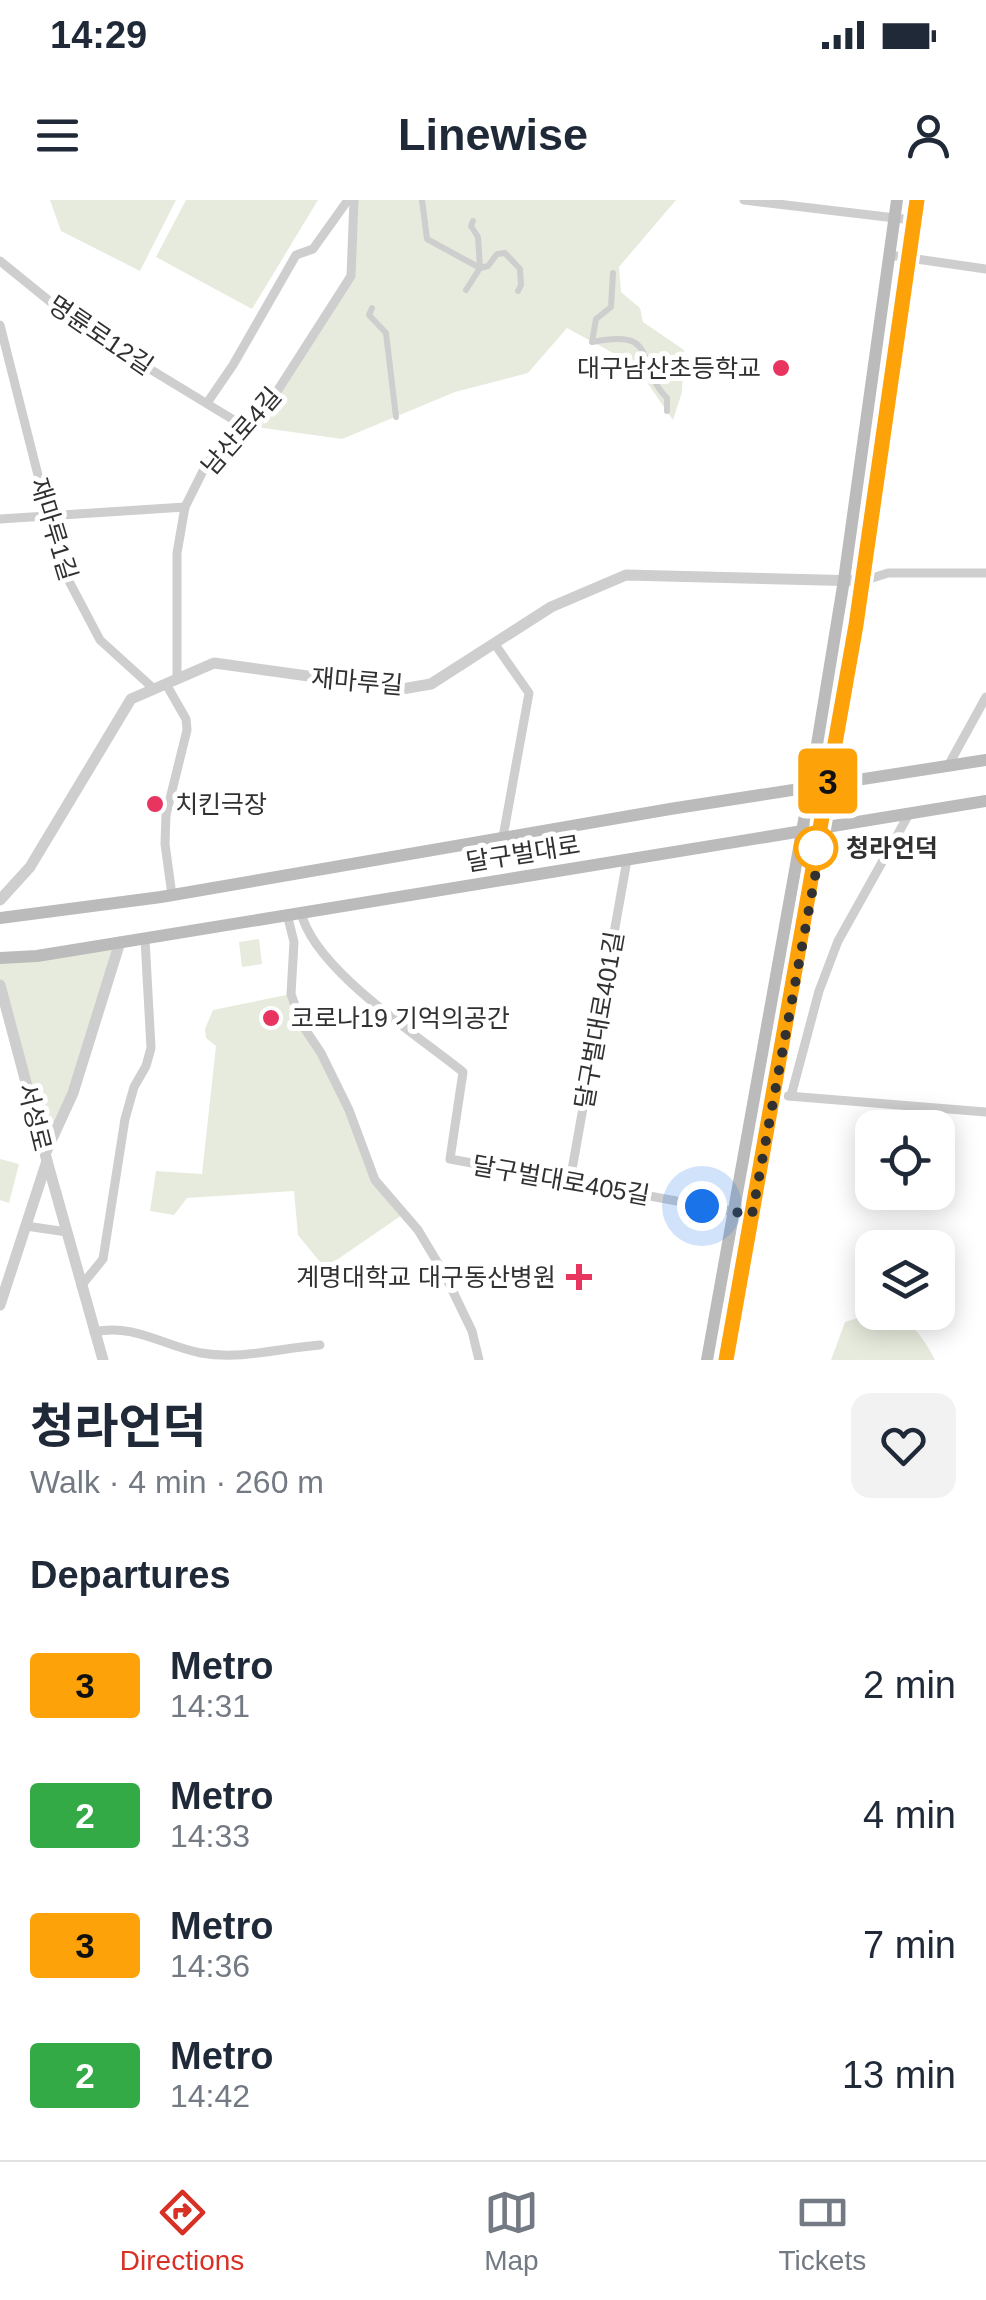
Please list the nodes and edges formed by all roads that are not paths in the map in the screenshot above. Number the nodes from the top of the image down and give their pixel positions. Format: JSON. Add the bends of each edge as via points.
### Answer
{"nodes":[{"id":1,"x":351,"y":200,"type":"edge"},
{"id":2,"x":422,"y":200,"type":"edge"},
{"id":3,"x":744,"y":200,"type":"edge"},
{"id":4,"x":897,"y":200,"type":"edge"},
{"id":5,"x":915,"y":200,"type":"edge"},
{"id":6,"x":894,"y":218,"type":"junction"},
{"id":7,"x":912,"y":220,"type":"junction"},
{"id":8,"x":473,"y":221,"type":"dead end"},
{"id":9,"x":889,"y":255,"type":"junction"},
{"id":10,"x":906,"y":257,"type":"junction"},
{"id":11,"x":0,"y":261,"type":"edge"},
{"id":12,"x":480,"y":268,"type":"junction"},
{"id":13,"x":986,"y":269,"type":"edge"},
{"id":14,"x":613,"y":274,"type":"dead end"},
{"id":15,"x":466,"y":290,"type":"dead end"},
{"id":16,"x":518,"y":291,"type":"dead end"},
{"id":17,"x":372,"y":308,"type":"dead end"},
{"id":18,"x":0,"y":326,"type":"edge"},
{"id":19,"x":2,"y":343,"type":"edge"},
{"id":20,"x":207,"y":403,"type":"junction"},
{"id":21,"x":666,"y":410,"type":"dead end"},
{"id":22,"x":396,"y":417,"type":"dead end"},
{"id":23,"x":242,"y":424,"type":"junction"},
{"id":24,"x":186,"y":508,"type":"junction"},
{"id":25,"x":47,"y":514,"type":"junction"},
{"id":26,"x":0,"y":519,"type":"edge"},
{"id":27,"x":986,"y":573,"type":"edge"},
{"id":28,"x":844,"y":580,"type":"junction"},
{"id":29,"x":864,"y":581,"type":"junction"},
{"id":30,"x":494,"y":644,"type":"junction"},
{"id":31,"x":166,"y":684,"type":"junction"},
{"id":32,"x":986,"y":697,"type":"edge"},
{"id":33,"x":986,"y":760,"type":"edge"},
{"id":34,"x":948,"y":766,"type":"junction"},
{"id":35,"x":830,"y":784,"type":"junction"},
{"id":36,"x":810,"y":787,"type":"junction"},
{"id":37,"x":986,"y":801,"type":"edge"},
{"id":38,"x":909,"y":814,"type":"junction"},
{"id":39,"x":824,"y":828,"type":"junction"},
{"id":40,"x":802,"y":831,"type":"junction"},
{"id":41,"x":503,"y":838,"type":"junction"},
{"id":42,"x":627,"y":860,"type":"junction"},
{"id":43,"x":172,"y":895,"type":"junction"},
{"id":44,"x":0,"y":900,"type":"edge"},
{"id":45,"x":294,"y":913,"type":"junction"},
{"id":46,"x":0,"y":918,"type":"edge"},
{"id":47,"x":144,"y":938,"type":"junction"},
{"id":48,"x":120,"y":942,"type":"junction"},
{"id":49,"x":0,"y":958,"type":"edge"},
{"id":50,"x":0,"y":984,"type":"edge"},
{"id":51,"x":776,"y":1094,"type":"junction"},
{"id":52,"x":791,"y":1096,"type":"junction"},
{"id":53,"x":986,"y":1112,"type":"edge"},
{"id":54,"x":46,"y":1156,"type":"junction"},
{"id":55,"x":570,"y":1181,"type":"junction"},
{"id":56,"x":735,"y":1212,"type":"junction"},
{"id":57,"x":752,"y":1215,"type":"junction"},
{"id":58,"x":26,"y":1226,"type":"junction"},
{"id":59,"x":67,"y":1232,"type":"junction"},
{"id":60,"x":82,"y":1286,"type":"junction"},
{"id":61,"x":0,"y":1305,"type":"edge"},
{"id":62,"x":94,"y":1332,"type":"junction"},
{"id":63,"x":320,"y":1346,"type":"dead end"},
{"id":64,"x":103,"y":1360,"type":"edge"},
{"id":65,"x":480,"y":1360,"type":"edge"},
{"id":66,"x":707,"y":1360,"type":"edge"},
{"id":67,"x":728,"y":1360,"type":"edge"}],
"edges":[{"from":1,"to":20,"type":"street","via":[[313,249],[296,256]]},
{"from":1,"to":23,"type":"street","name":"남산로4길","via":[[351,276],[276,393]]},
{"from":2,"to":12,"type":"street","via":[[427,239]]},
{"from":3,"to":6,"type":"street"},
{"from":4,"to":6,"type":"main road"},
{"from":5,"to":7,"type":"main road"},
{"from":6,"to":7,"type":"street"},
{"from":6,"to":9,"type":"main road"},
{"from":7,"to":10,"type":"main road"},
{"from":8,"to":12,"type":"street"},
{"from":9,"to":10,"type":"street"},
{"from":9,"to":28,"type":"main road"},
{"from":10,"to":13,"type":"street"},
{"from":10,"to":29,"type":"main road"},
{"from":11,"to":20,"type":"street","name":"명륜로12길","via":[[84,328]]},
{"from":12,"to":15,"type":"street"},
{"from":12,"to":16,"type":"street","via":[[504,254],[520,269]]},
{"from":14,"to":21,"type":"street","via":[[611,307],[596,319],[592,342],[638,342],[650,382],[667,398]]},
{"from":17,"to":22,"type":"street","via":[[369,314],[386,333]]},
{"from":18,"to":19,"type":"street","name":"재마루1길"},
{"from":19,"to":25,"type":"street","name":"재마루1길"},
{"from":20,"to":23,"type":"street","name":"명륜로12길"},
{"from":23,"to":24,"type":"street","name":"남산로4길","via":[[206,463]]},
{"from":24,"to":25,"type":"street"},
{"from":24,"to":31,"type":"street","name":"남산로4길"},
{"from":25,"to":26,"type":"street"},
{"from":25,"to":31,"type":"street","name":"재마루1길","via":[[61,566],[100,640]]},
{"from":27,"to":29,"type":"street","via":[[888,573]]},
{"from":28,"to":29,"type":"street","name":"재마루길"},
{"from":28,"to":30,"type":"street","name":"재마루길","via":[[626,575],[551,607]]},
{"from":28,"to":36,"type":"main road"},
{"from":29,"to":35,"type":"main road"},
{"from":30,"to":31,"type":"street","name":"재마루길","via":[[431,684],[402,689],[214,663]]},
{"from":30,"to":41,"type":"street","name":"달구벌대로","via":[[529,693]]},
{"from":31,"to":43,"type":"street","via":[[188,730],[166,815]]},
{"from":31,"to":44,"type":"street","name":"재마루길","via":[[131,700],[30,867]]},
{"from":32,"to":34,"type":"street"},
{"from":33,"to":34,"type":"main road","name":"달구벌대로"},
{"from":34,"to":35,"type":"main road","name":"달구벌대로"},
{"from":35,"to":36,"type":"main road","name":"달구벌대로"},
{"from":35,"to":39,"type":"main road"},
{"from":36,"to":40,"type":"main road"},
{"from":36,"to":41,"type":"main road","name":"달구벌대로"},
{"from":37,"to":38,"type":"main road","name":"달구벌대로"},
{"from":38,"to":39,"type":"main road","name":"달구벌대로"},
{"from":38,"to":52,"type":"street","via":[[838,941]]},
{"from":39,"to":40,"type":"main road","name":"달구벌대로"},
{"from":39,"to":51,"type":"main road"},
{"from":40,"to":42,"type":"main road","name":"달구벌대로"},
{"from":40,"to":56,"type":"main road"},
{"from":41,"to":43,"type":"main road","name":"달구벌대로"},
{"from":42,"to":45,"type":"main road","name":"달구벌대로"},
{"from":42,"to":55,"type":"street","name":"달구벌대로401길"},
{"from":43,"to":46,"type":"main road","name":"달구벌대로"},
{"from":45,"to":47,"type":"main road","name":"달구벌대로"},
{"from":45,"to":55,"type":"street","name":"달구벌대로405길","via":[[338,973],[463,1072],[450,1159]]},
{"from":45,"to":65,"type":"street","via":[[291,994],[301,1024],[349,1110],[375,1180],[445,1275]]},
{"from":47,"to":48,"type":"main road","name":"달구벌대로"},
{"from":47,"to":60,"type":"street","via":[[151,1048],[125,1119],[104,1260]]},
{"from":48,"to":49,"type":"main road","name":"달구벌대로"},
{"from":48,"to":54,"type":"street"},
{"from":50,"to":54,"type":"street","name":"서성로"},
{"from":51,"to":52,"type":"street"},
{"from":51,"to":57,"type":"main road"},
{"from":52,"to":53,"type":"street"},
{"from":54,"to":58,"type":"street","name":"서성로"},
{"from":54,"to":59,"type":"street"},
{"from":55,"to":56,"type":"street","name":"달구벌대로405길"},
{"from":56,"to":57,"type":"street","name":"달구벌대로405길"},
{"from":56,"to":66,"type":"main road"},
{"from":57,"to":67,"type":"main road"},
{"from":58,"to":59,"type":"street"},
{"from":58,"to":61,"type":"street","name":"서성로"},
{"from":59,"to":60,"type":"street"},
{"from":60,"to":62,"type":"street"},
{"from":62,"to":63,"type":"street","via":[[111,1328],[232,1356]]},
{"from":62,"to":64,"type":"street"}]}
